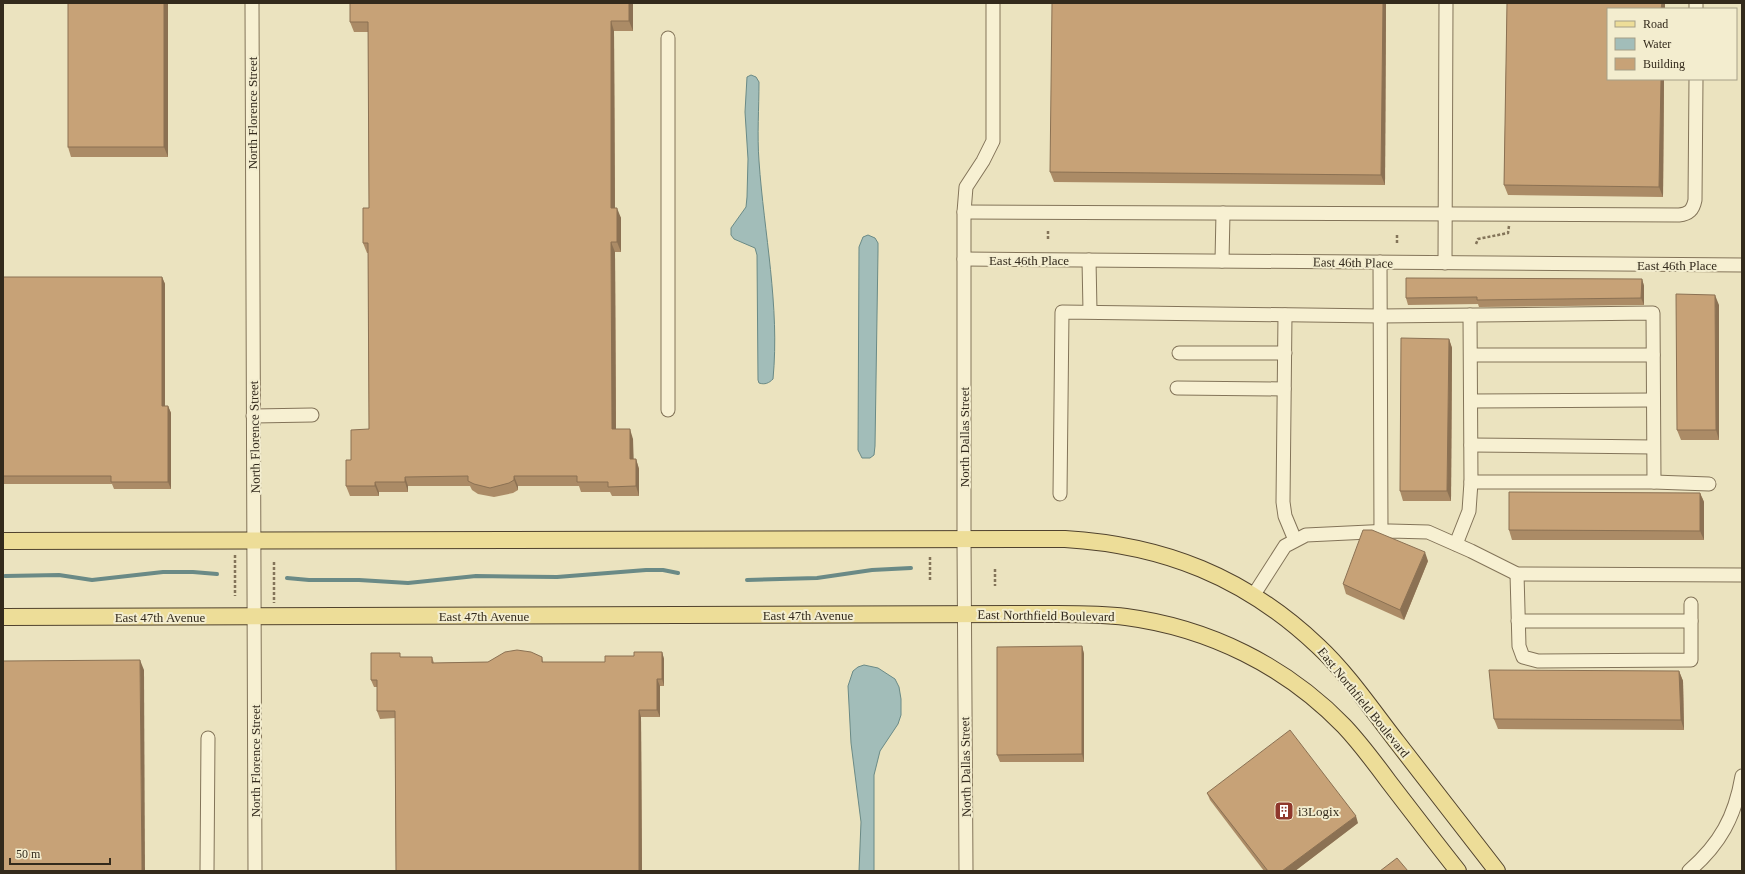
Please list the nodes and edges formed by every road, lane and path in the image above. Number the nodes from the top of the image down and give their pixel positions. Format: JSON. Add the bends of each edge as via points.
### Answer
{"nodes":[{"id":1,"x":252,"y":3,"type":"edge"},
{"id":2,"x":993,"y":3,"type":"edge"},
{"id":3,"x":1446,"y":3,"type":"edge"},
{"id":4,"x":668,"y":38,"type":"dead end"},
{"id":5,"x":1696,"y":80,"type":"edge"},
{"id":6,"x":964,"y":212,"type":"junction"},
{"id":7,"x":1223,"y":213,"type":"junction"},
{"id":8,"x":1445,"y":214,"type":"junction"},
{"id":9,"x":1509,"y":223,"type":"dead end"},
{"id":10,"x":1048,"y":231,"type":"dead end"},
{"id":11,"x":1397,"y":234,"type":"dead end"},
{"id":12,"x":1048,"y":241,"type":"dead end"},
{"id":13,"x":1397,"y":243,"type":"dead end"},
{"id":14,"x":1476,"y":244,"type":"dead end"},
{"id":15,"x":964,"y":259,"type":"junction"},
{"id":16,"x":1089,"y":260,"type":"junction"},
{"id":17,"x":1222,"y":261,"type":"junction"},
{"id":18,"x":1380,"y":262,"type":"junction"},
{"id":19,"x":1445,"y":263,"type":"junction"},
{"id":20,"x":1742,"y":265,"type":"edge"},
{"id":21,"x":1090,"y":311,"type":"junction"},
{"id":22,"x":1285,"y":315,"type":"junction"},
{"id":23,"x":1470,"y":315,"type":"junction"},
{"id":24,"x":1380,"y":316,"type":"junction"},
{"id":25,"x":1179,"y":353,"type":"dead end"},
{"id":26,"x":1285,"y":353,"type":"junction"},
{"id":27,"x":1472,"y":355,"type":"junction"},
{"id":28,"x":1653,"y":355,"type":"junction"},
{"id":29,"x":1177,"y":388,"type":"dead end"},
{"id":30,"x":1284,"y":389,"type":"junction"},
{"id":31,"x":1653,"y":400,"type":"junction"},
{"id":32,"x":1471,"y":401,"type":"junction"},
{"id":33,"x":668,"y":410,"type":"dead end"},
{"id":34,"x":312,"y":415,"type":"dead end"},
{"id":35,"x":253,"y":416,"type":"junction"},
{"id":36,"x":1471,"y":445,"type":"junction"},
{"id":37,"x":1653,"y":447,"type":"junction"},
{"id":38,"x":1471,"y":482,"type":"junction"},
{"id":39,"x":1654,"y":482,"type":"junction"},
{"id":40,"x":1709,"y":484,"type":"dead end"},
{"id":41,"x":1060,"y":494,"type":"dead end"},
{"id":42,"x":1381,"y":532,"type":"junction"},
{"id":43,"x":255,"y":540,"type":"junction"},
{"id":44,"x":964,"y":540,"type":"junction"},
{"id":45,"x":1295,"y":540,"type":"junction"},
{"id":46,"x":3,"y":541,"type":"edge"},
{"id":47,"x":1456,"y":544,"type":"junction"},
{"id":48,"x":235,"y":554,"type":"dead end"},
{"id":49,"x":930,"y":557,"type":"dead end"},
{"id":50,"x":274,"y":562,"type":"dead end"},
{"id":51,"x":995,"y":569,"type":"dead end"},
{"id":52,"x":1517,"y":574,"type":"junction"},
{"id":53,"x":1742,"y":575,"type":"edge"},
{"id":54,"x":930,"y":582,"type":"dead end"},
{"id":55,"x":995,"y":586,"type":"dead end"},
{"id":56,"x":235,"y":596,"type":"dead end"},
{"id":57,"x":1253,"y":596,"type":"junction"},
{"id":58,"x":274,"y":603,"type":"dead end"},
{"id":59,"x":1691,"y":604,"type":"dead end"},
{"id":60,"x":964,"y":614,"type":"junction"},
{"id":61,"x":3,"y":617,"type":"edge"},
{"id":62,"x":255,"y":617,"type":"junction"},
{"id":63,"x":1518,"y":621,"type":"junction"},
{"id":64,"x":1691,"y":621,"type":"junction"},
{"id":65,"x":208,"y":738,"type":"dead end"},
{"id":66,"x":1742,"y":776,"type":"edge"},
{"id":67,"x":207,"y":871,"type":"edge"},
{"id":68,"x":255,"y":871,"type":"edge"},
{"id":69,"x":966,"y":871,"type":"edge"},
{"id":70,"x":1458,"y":871,"type":"edge"},
{"id":71,"x":1497,"y":871,"type":"edge"},
{"id":72,"x":1689,"y":871,"type":"edge"}],
"edges":[{"from":1,"to":35,"type":"street","name":"North Florence Street"},
{"from":2,"to":6,"type":"street","name":"North Dallas Street","via":[[993,141],[966,187]]},
{"from":3,"to":8,"type":"street"},
{"from":4,"to":33,"type":"street"},
{"from":5,"to":8,"type":"street","via":[[1695,200],[1691,210],[1686,214]]},
{"from":6,"to":7,"type":"street"},
{"from":6,"to":15,"type":"street","name":"North Dallas Street"},
{"from":7,"to":8,"type":"street"},
{"from":7,"to":17,"type":"street"},
{"from":8,"to":19,"type":"street"},
{"from":9,"to":14,"type":"path","via":[[1508,233],[1478,239]]},
{"from":10,"to":12,"type":"path"},
{"from":11,"to":13,"type":"path"},
{"from":15,"to":16,"type":"street","name":"East 46th Place"},
{"from":15,"to":44,"type":"street","name":"North Dallas Street"},
{"from":16,"to":17,"type":"street","name":"East 46th Place"},
{"from":16,"to":21,"type":"street"},
{"from":17,"to":18,"type":"street","name":"East 46th Place"},
{"from":18,"to":19,"type":"street","name":"East 46th Place"},
{"from":18,"to":24,"type":"street"},
{"from":19,"to":20,"type":"street","name":"East 46th Place"},
{"from":21,"to":22,"type":"street"},
{"from":21,"to":41,"type":"street","via":[[1062,312]]},
{"from":22,"to":24,"type":"street"},
{"from":22,"to":26,"type":"street"},
{"from":23,"to":24,"type":"street"},
{"from":23,"to":27,"type":"street"},
{"from":23,"to":28,"type":"street","via":[[1652,313]]},
{"from":24,"to":42,"type":"street"},
{"from":25,"to":26,"type":"street"},
{"from":26,"to":30,"type":"street"},
{"from":27,"to":28,"type":"street"},
{"from":27,"to":32,"type":"street"},
{"from":28,"to":31,"type":"street"},
{"from":29,"to":30,"type":"street"},
{"from":30,"to":45,"type":"street","via":[[1283,502],[1285,516]]},
{"from":31,"to":32,"type":"street"},
{"from":31,"to":37,"type":"street"},
{"from":32,"to":36,"type":"street"},
{"from":34,"to":35,"type":"street"},
{"from":35,"to":43,"type":"street","name":"North Florence Street"},
{"from":36,"to":37,"type":"street"},
{"from":36,"to":38,"type":"street"},
{"from":37,"to":39,"type":"street"},
{"from":38,"to":39,"type":"street"},
{"from":38,"to":47,"type":"street","via":[[1469,511]]},
{"from":39,"to":40,"type":"street"},
{"from":42,"to":45,"type":"street","via":[[1306,535]]},
{"from":42,"to":47,"type":"street","via":[[1428,532]]},
{"from":43,"to":44,"type":"main road"},
{"from":43,"to":46,"type":"main road"},
{"from":43,"to":62,"type":"street","name":"North Florence Street"},
{"from":44,"to":57,"type":"main road","name":"East Northfield Boulevard","via":[[1065,539],[1134,547],[1169,556],[1217,574]]},
{"from":44,"to":60,"type":"street","name":"North Dallas Street"},
{"from":45,"to":57,"type":"street","via":[[1285,546]]},
{"from":47,"to":52,"type":"street"},
{"from":48,"to":56,"type":"path"},
{"from":49,"to":54,"type":"path"},
{"from":50,"to":58,"type":"path"},
{"from":51,"to":55,"type":"path"},
{"from":52,"to":53,"type":"street"},
{"from":52,"to":63,"type":"street"},
{"from":57,"to":71,"type":"main road","name":"East Northfield Boulevard","via":[[1280,613],[1336,665]]},
{"from":59,"to":64,"type":"street"},
{"from":60,"to":62,"type":"main road","name":"East 47th Avenue"},
{"from":60,"to":69,"type":"street","name":"North Dallas Street"},
{"from":60,"to":70,"type":"main road","name":"East Northfield Boulevard","via":[[1057,614],[1148,620],[1188,631],[1249,655],[1295,684],[1344,727]]},
{"from":61,"to":62,"type":"main road","name":"East 47th Avenue"},
{"from":62,"to":68,"type":"street","name":"North Florence Street"},
{"from":63,"to":64,"type":"street"},
{"from":63,"to":64,"type":"street","via":[[1519,646],[1523,657],[1538,661],[1691,660]]},
{"from":65,"to":67,"type":"street"},
{"from":66,"to":72,"type":"street","via":[[1733,812],[1724,831],[1712,849]]}]}
